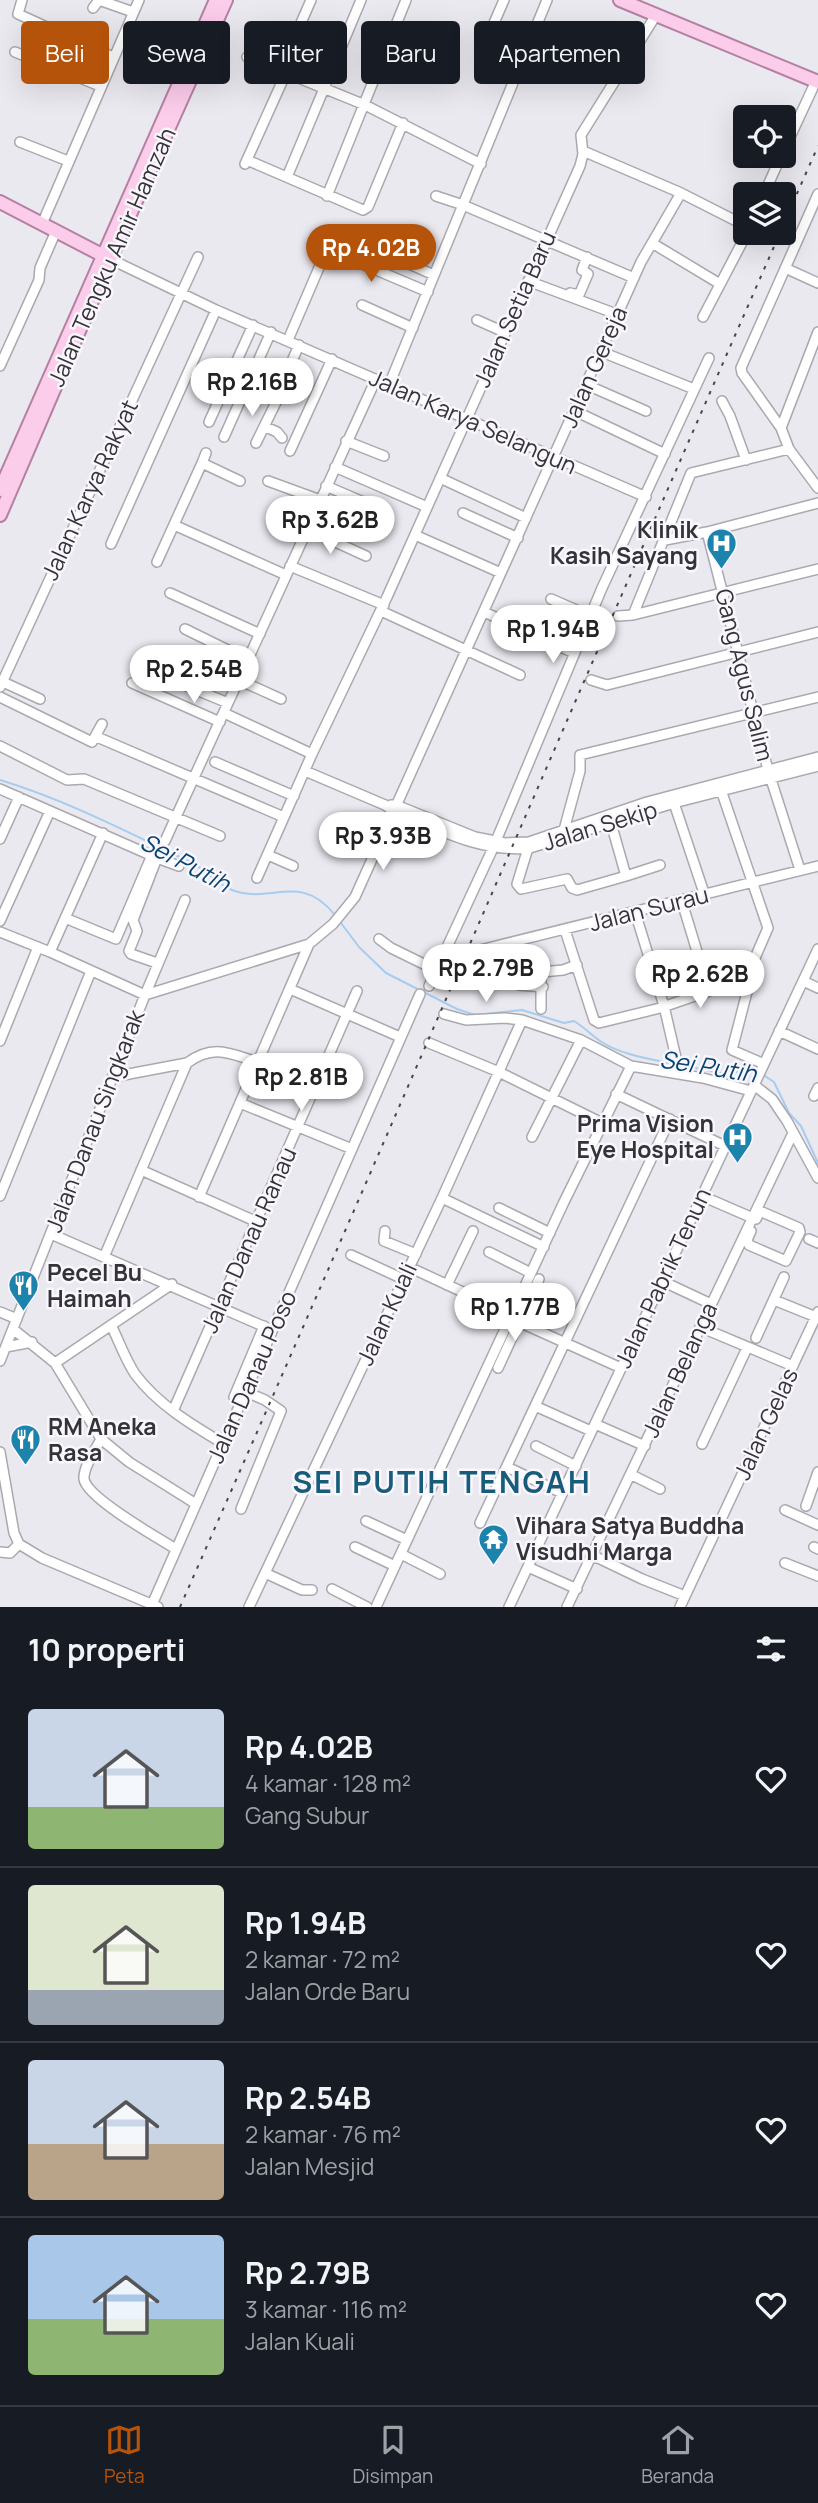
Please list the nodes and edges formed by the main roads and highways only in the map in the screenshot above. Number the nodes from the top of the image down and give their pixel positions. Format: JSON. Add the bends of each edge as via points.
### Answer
{"nodes":[{"id":1,"x":216,"y":0,"type":"edge"},
{"id":2,"x":226,"y":0,"type":"edge"},
{"id":3,"x":620,"y":0,"type":"edge"},
{"id":4,"x":208,"y":21,"type":"edge"},
{"id":5,"x":215,"y":21,"type":"edge"},
{"id":6,"x":817,"y":81,"type":"edge"},
{"id":7,"x":183,"y":84,"type":"edge"},
{"id":8,"x":0,"y":202,"type":"edge"},
{"id":9,"x":106,"y":257,"type":"junction"},
{"id":10,"x":3,"y":492,"type":"edge"},
{"id":11,"x":0,"y":515,"type":"edge"}],
"edges":[{"from":1,"to":4,"type":"main road","name":"Jalan Tengku Amir Hamzah"},
{"from":2,"to":5,"type":"main road","name":"Jalan Tengku Amir Hamzah"},
{"from":3,"to":6,"type":"main road"},
{"from":7,"to":9,"type":"main road","name":"Jalan Tengku Amir Hamzah"},
{"from":8,"to":9,"type":"main road"},
{"from":9,"to":10,"type":"main road","name":"Jalan Tengku Amir Hamzah"},
{"from":10,"to":11,"type":"main road","name":"Jalan Tengku Amir Hamzah"}]}
